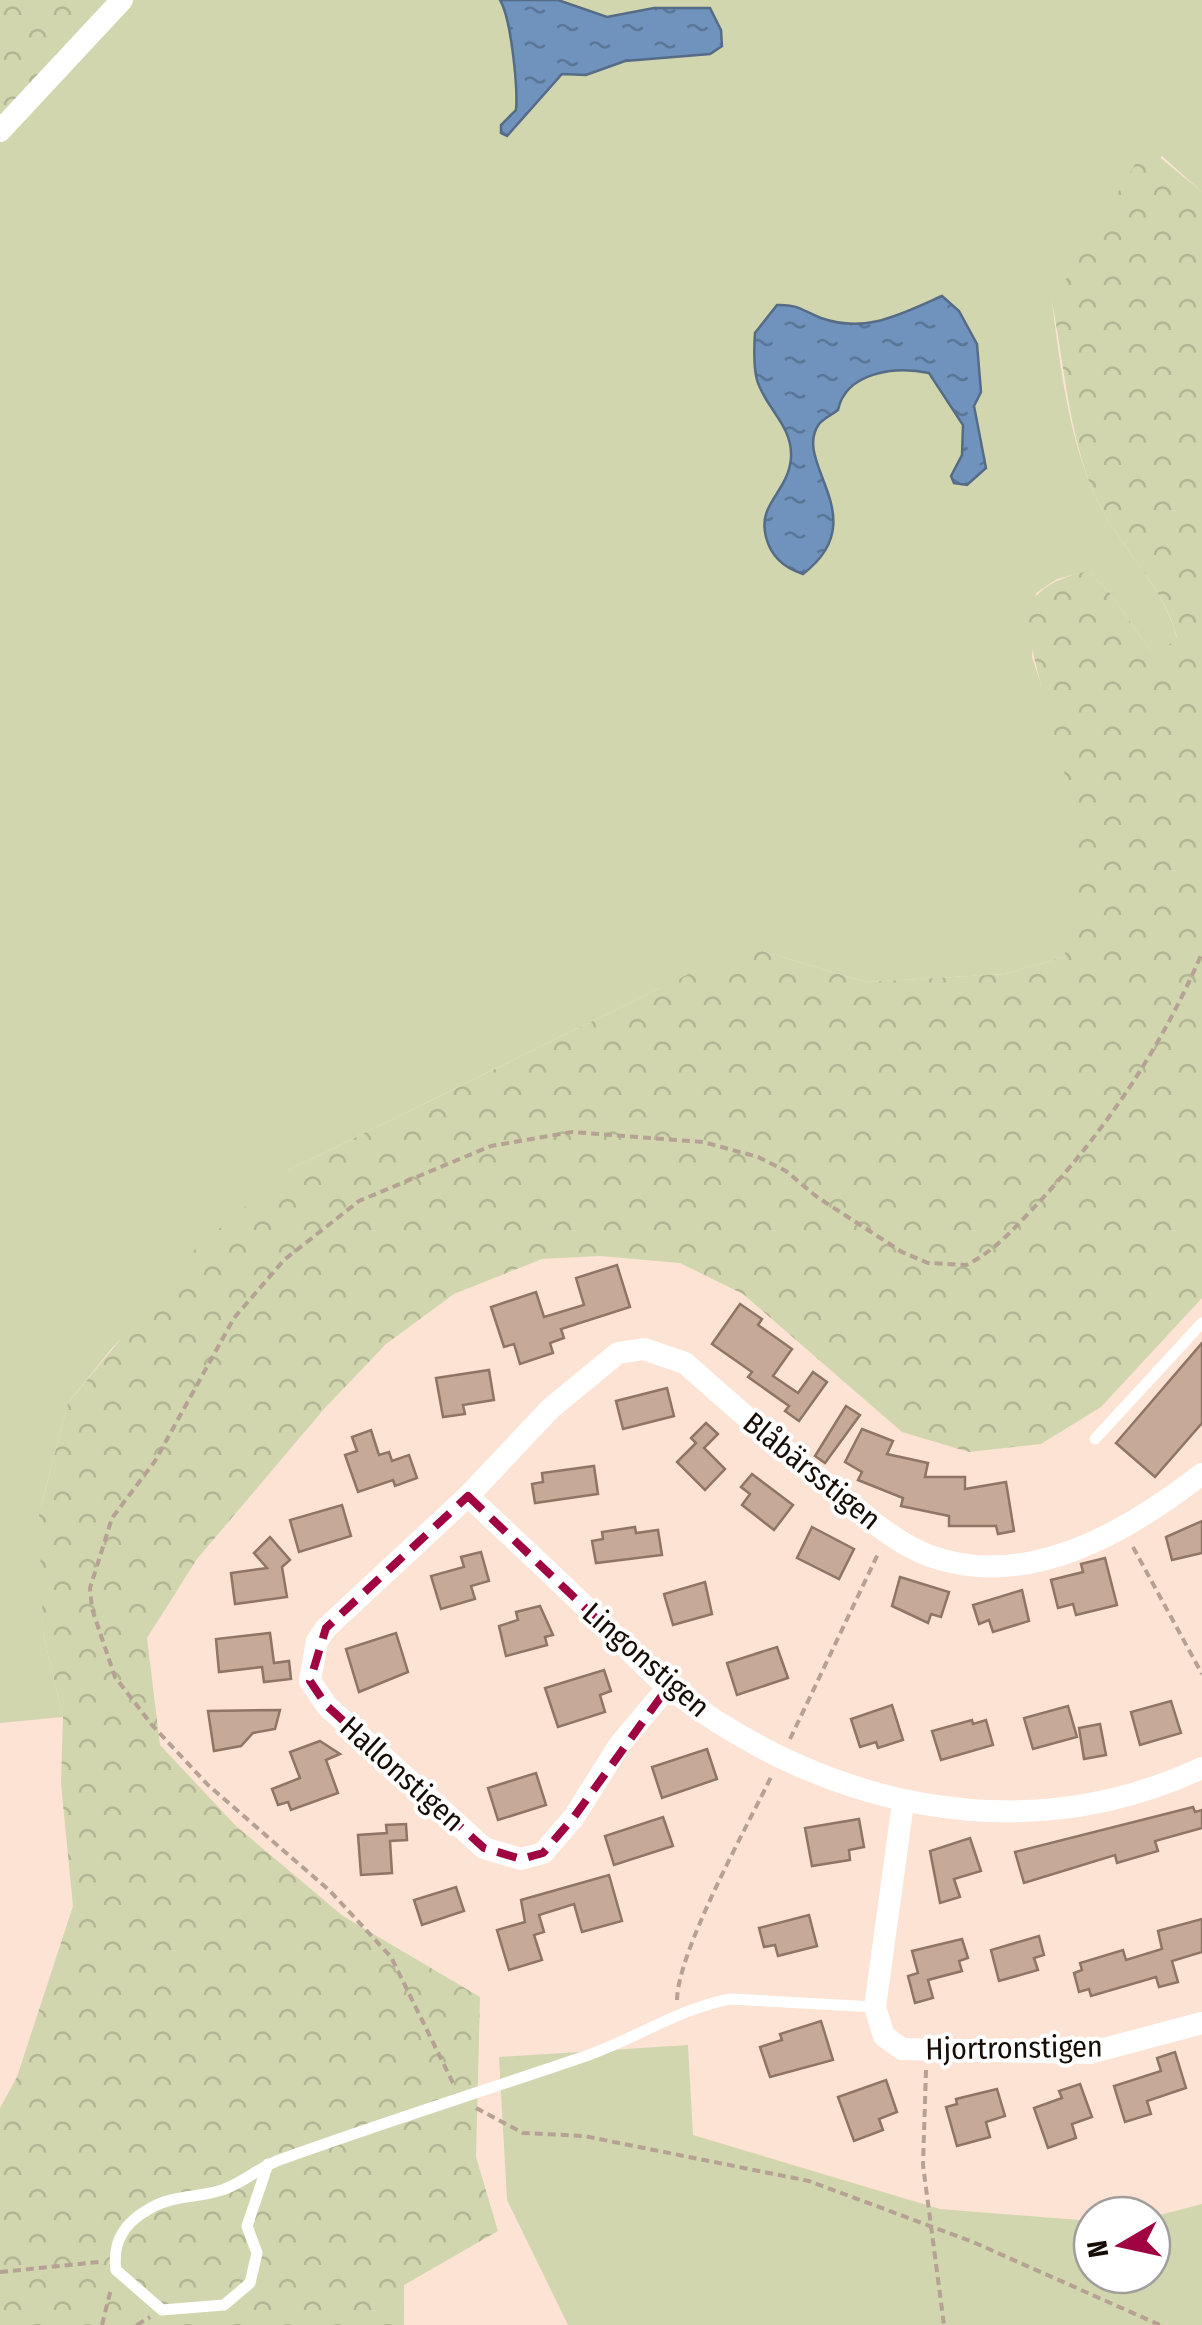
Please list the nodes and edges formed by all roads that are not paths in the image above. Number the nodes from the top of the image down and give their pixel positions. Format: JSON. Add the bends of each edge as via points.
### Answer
{"nodes":[{"id":1,"x":122,"y":0,"type":"edge"},
{"id":2,"x":0,"y":131,"type":"edge"},
{"id":3,"x":1202,"y":1323,"type":"edge"},
{"id":4,"x":1094,"y":1438,"type":"dead end"},
{"id":5,"x":1202,"y":1474,"type":"edge"},
{"id":6,"x":468,"y":1496,"type":"junction"},
{"id":7,"x":668,"y":1687,"type":"junction"},
{"id":8,"x":1202,"y":1768,"type":"edge"},
{"id":9,"x":903,"y":1802,"type":"junction"},
{"id":10,"x":875,"y":2007,"type":"junction"},
{"id":11,"x":1202,"y":2023,"type":"edge"},
{"id":12,"x":268,"y":2164,"type":"junction"}],
"edges":[{"from":1,"to":2,"type":"street"},
{"from":3,"to":4,"type":"lane"},
{"from":5,"to":6,"type":"street","name":"Blåbärsstigen","via":[[1157,1509],[1075,1551],[1026,1565],[930,1556],[888,1533],[685,1363],[644,1349],[618,1353],[552,1408]]},
{"from":6,"to":7,"type":"street","name":"Lingonstigen"},
{"from":6,"to":7,"type":"street","name":"Hallonstigen","via":[[326,1628],[310,1681],[326,1706],[484,1848],[521,1859],[543,1853],[574,1818],[620,1744]]},
{"from":7,"to":9,"type":"street","name":"Lingonstigen","via":[[766,1753]]},
{"from":8,"to":9,"type":"street","name":"Lingonstigen","via":[[1094,1801],[1028,1810]]},
{"from":9,"to":10,"type":"street"},
{"from":10,"to":11,"type":"street","name":"Hjortronstigen","via":[[884,2036],[902,2049],[1089,2053]]},
{"from":10,"to":12,"type":"lane","via":[[707,2003],[615,2046]]},
{"from":12,"to":12,"type":"lane","via":[[220,2191],[182,2196],[126,2224],[114,2255],[116,2270],[162,2310],[224,2305],[250,2283],[257,2254],[246,2226]]}]}
